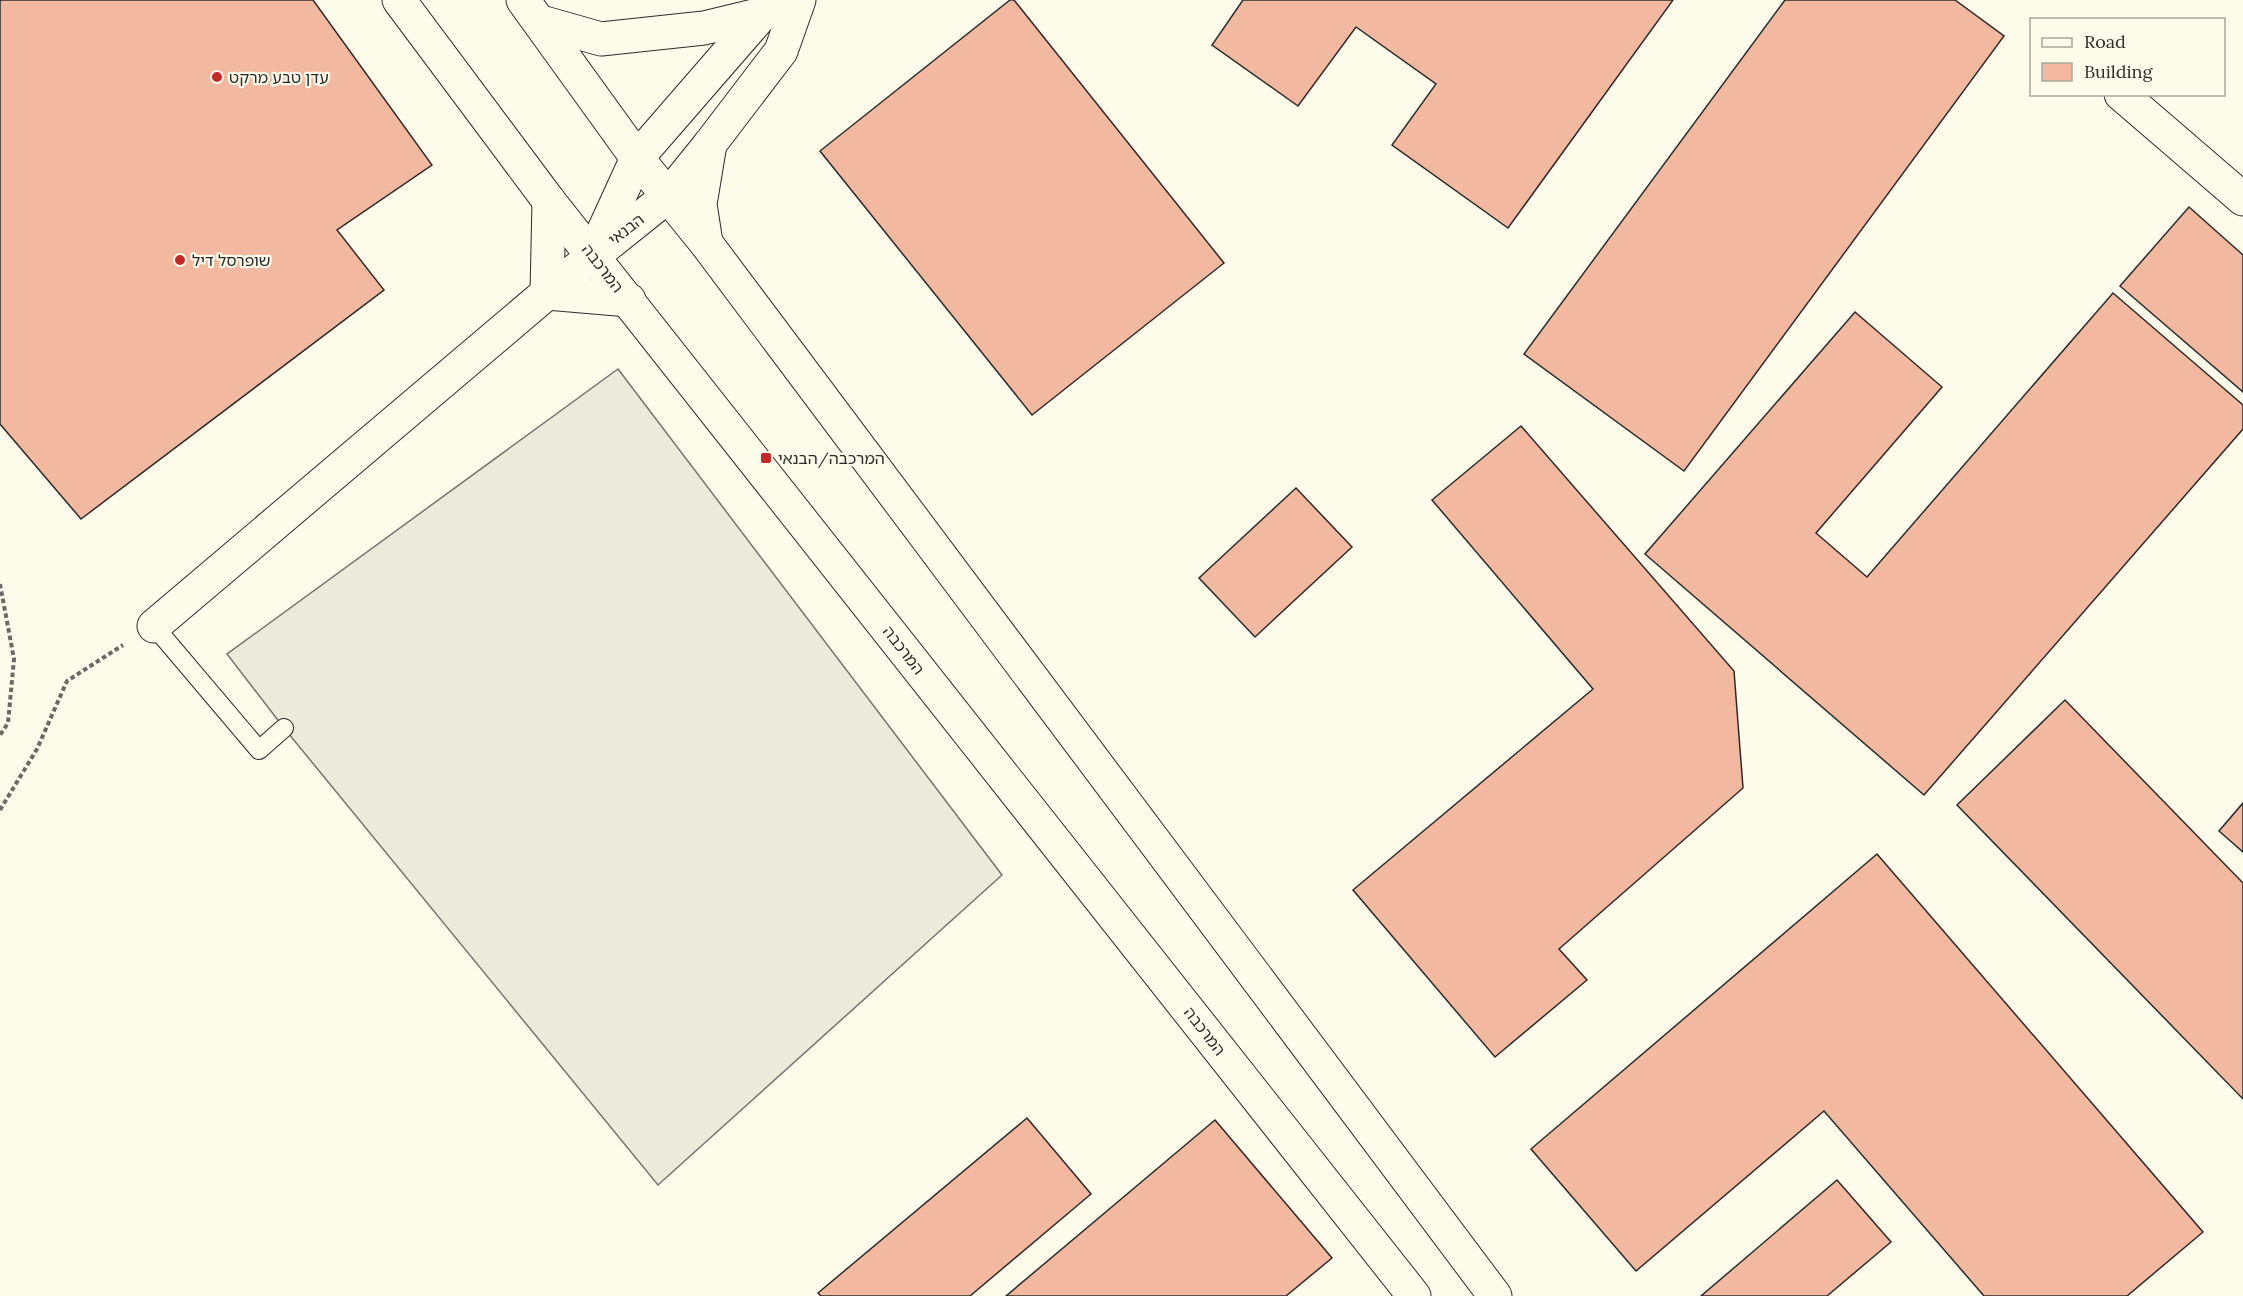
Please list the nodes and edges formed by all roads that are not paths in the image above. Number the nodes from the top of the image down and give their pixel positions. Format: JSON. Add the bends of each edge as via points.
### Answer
{"nodes":[{"id":1,"x":399,"y":0,"type":"edge"},
{"id":2,"x":800,"y":0,"type":"edge"},
{"id":3,"x":772,"y":7,"type":"edge"},
{"id":4,"x":532,"y":11,"type":"edge"},
{"id":5,"x":2123,"y":96,"type":"edge"},
{"id":6,"x":710,"y":144,"type":"junction"},
{"id":7,"x":637,"y":158,"type":"junction"},
{"id":8,"x":668,"y":196,"type":"junction"},
{"id":9,"x":2243,"y":199,"type":"edge"},
{"id":10,"x":549,"y":201,"type":"junction"},
{"id":11,"x":706,"y":243,"type":"junction"},
{"id":12,"x":593,"y":255,"type":"junction"},
{"id":13,"x":547,"y":293,"type":"junction"},
{"id":14,"x":628,"y":300,"type":"junction"},
{"id":15,"x":154,"y":626,"type":"joint"},
{"id":16,"x":284,"y":728,"type":"dead end"},
{"id":17,"x":1414,"y":1296,"type":"edge"},
{"id":18,"x":1495,"y":1296,"type":"edge"}],
"edges":[{"from":1,"to":10,"type":"street","name":"המרכבה"},
{"from":2,"to":6,"type":"street","name":"הבנאי","via":[[781,51]]},
{"from":3,"to":4,"type":"street","via":[[704,28],[601,39]]},
{"from":3,"to":7,"type":"street","name":"הבנאי"},
{"from":4,"to":7,"type":"street"},
{"from":5,"to":9,"type":"street"},
{"from":6,"to":8,"type":"street","name":"הבנאי"},
{"from":6,"to":11,"type":"street","via":[[700,204]]},
{"from":7,"to":8,"type":"street"},
{"from":7,"to":12,"type":"street","name":"הבנאי"},
{"from":8,"to":11,"type":"street"},
{"from":8,"to":12,"type":"street","name":"הבנאי"},
{"from":10,"to":12,"type":"street","name":"המרכבה"},
{"from":10,"to":13,"type":"street"},
{"from":11,"to":18,"type":"street"},
{"from":12,"to":13,"type":"street"},
{"from":12,"to":14,"type":"street","name":"המרכבה"},
{"from":13,"to":14,"type":"street"},
{"from":13,"to":15,"type":"street"},
{"from":14,"to":17,"type":"street","name":"המרכבה"},
{"from":15,"to":16,"type":"lane","via":[[259,750]]}]}
